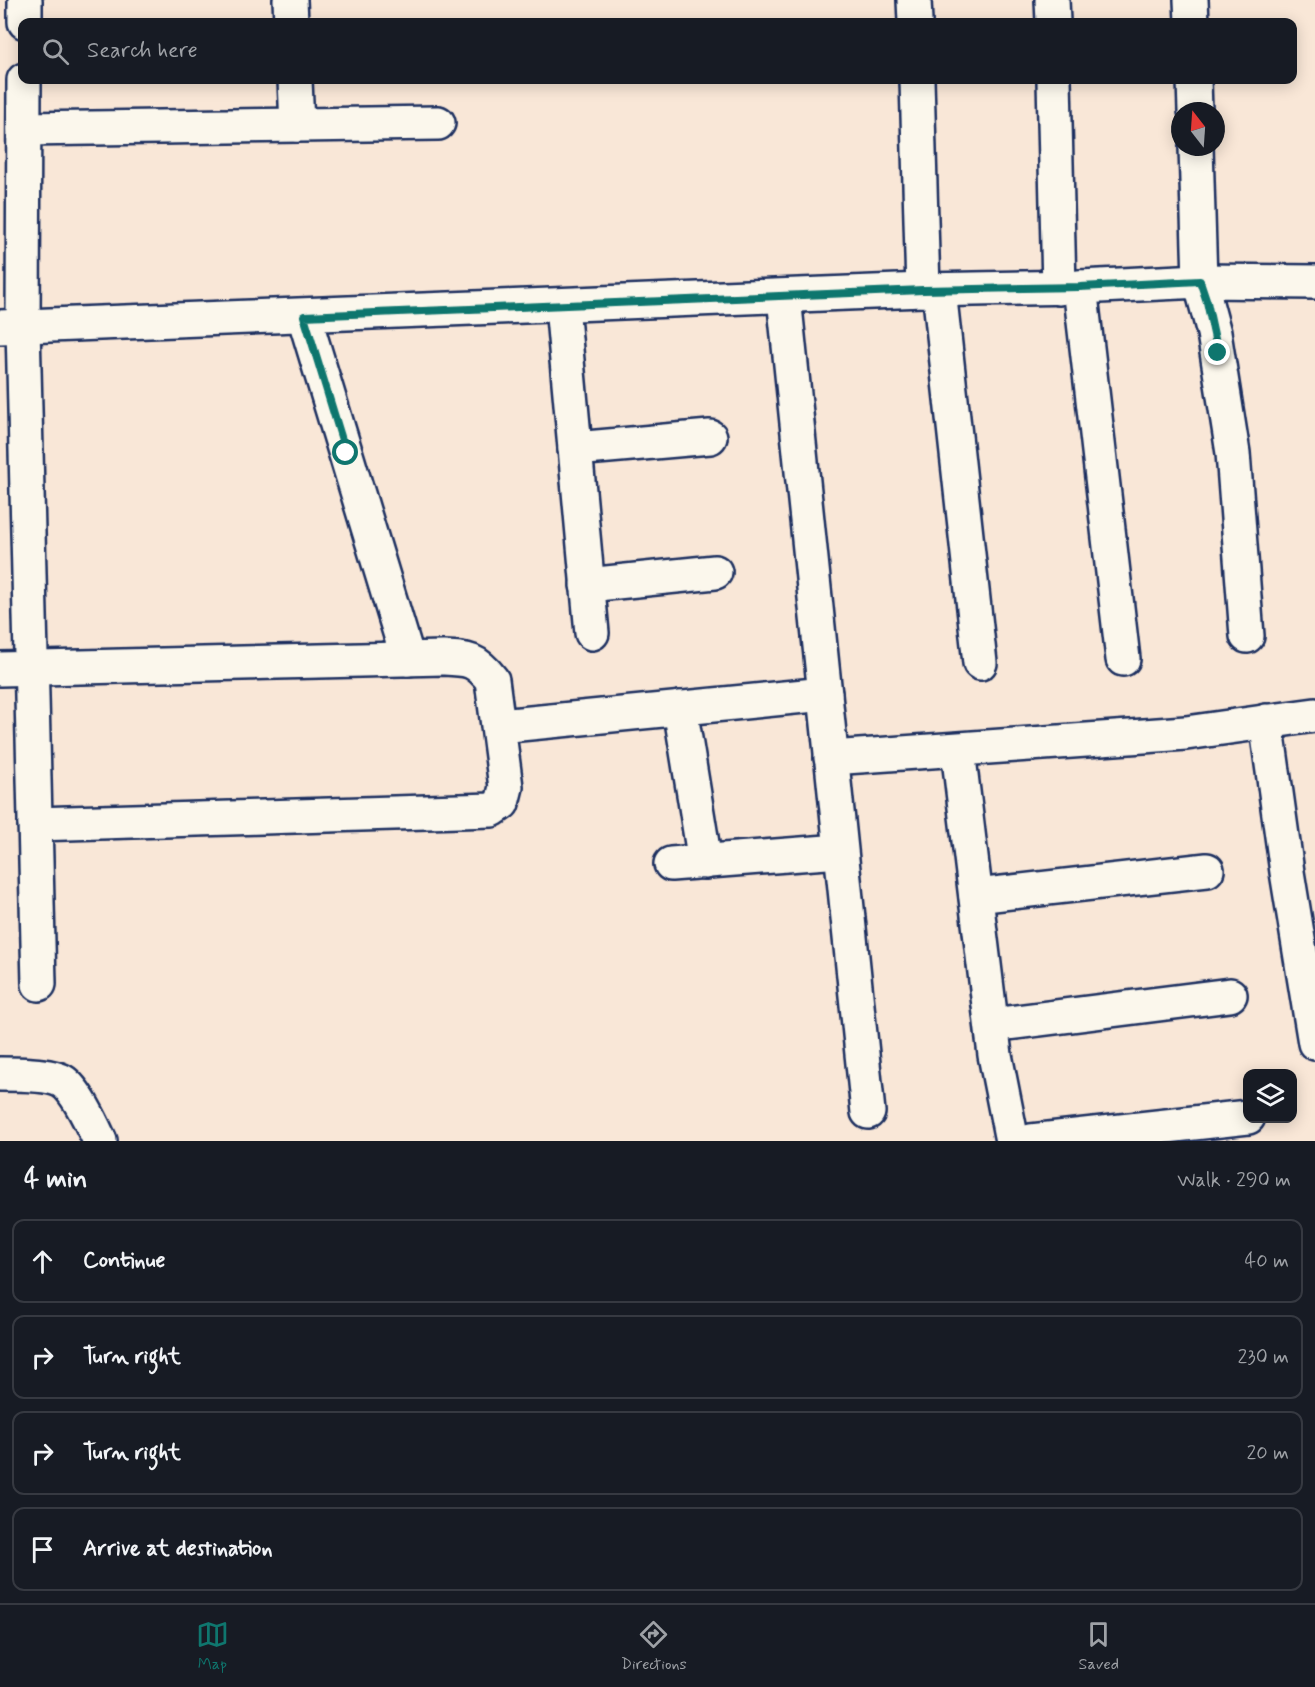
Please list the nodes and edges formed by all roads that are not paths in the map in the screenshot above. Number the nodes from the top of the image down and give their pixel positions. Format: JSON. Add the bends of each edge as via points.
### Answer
{"nodes":[{"id":1,"x":25,"y":0,"type":"edge"},
{"id":2,"x":290,"y":0,"type":"edge"},
{"id":3,"x":914,"y":0,"type":"edge"},
{"id":4,"x":1052,"y":0,"type":"edge"},
{"id":5,"x":1191,"y":0,"type":"edge"},
{"id":6,"x":25,"y":18,"type":"edge"},
{"id":7,"x":291,"y":18,"type":"edge"},
{"id":8,"x":915,"y":18,"type":"edge"},
{"id":9,"x":1053,"y":18,"type":"edge"},
{"id":10,"x":1192,"y":18,"type":"edge"},
{"id":11,"x":24,"y":84,"type":"edge"},
{"id":12,"x":295,"y":84,"type":"edge"},
{"id":13,"x":917,"y":84,"type":"edge"},
{"id":14,"x":1054,"y":84,"type":"edge"},
{"id":15,"x":1194,"y":84,"type":"edge"},
{"id":16,"x":1195,"y":102,"type":"edge"},
{"id":17,"x":438,"y":123,"type":"dead end"},
{"id":18,"x":297,"y":125,"type":"junction"},
{"id":19,"x":24,"y":129,"type":"junction"},
{"id":20,"x":1196,"y":156,"type":"edge"},
{"id":21,"x":1200,"y":281,"type":"junction"},
{"id":22,"x":1315,"y":282,"type":"edge"},
{"id":23,"x":1069,"y":287,"type":"junction"},
{"id":24,"x":931,"y":290,"type":"junction"},
{"id":25,"x":784,"y":297,"type":"junction"},
{"id":26,"x":562,"y":306,"type":"junction"},
{"id":27,"x":304,"y":316,"type":"junction"},
{"id":28,"x":11,"y":327,"type":"edge"},
{"id":29,"x":710,"y":437,"type":"dead end"},
{"id":30,"x":575,"y":449,"type":"junction"},
{"id":31,"x":14,"y":511,"type":"edge"},
{"id":32,"x":715,"y":572,"type":"dead end"},
{"id":33,"x":587,"y":585,"type":"junction"},
{"id":34,"x":592,"y":633,"type":"dead end"},
{"id":35,"x":1247,"y":636,"type":"dead end"},
{"id":36,"x":408,"y":659,"type":"junction"},
{"id":37,"x":1123,"y":659,"type":"dead end"},
{"id":38,"x":980,"y":663,"type":"dead end"},
{"id":39,"x":16,"y":668,"type":"edge"},
{"id":40,"x":825,"y":694,"type":"junction"},
{"id":41,"x":681,"y":708,"type":"junction"},
{"id":42,"x":1315,"y":715,"type":"edge"},
{"id":43,"x":1266,"y":721,"type":"junction"},
{"id":44,"x":499,"y":726,"type":"junction"},
{"id":45,"x":958,"y":750,"type":"junction"},
{"id":46,"x":831,"y":758,"type":"junction"},
{"id":47,"x":35,"y":824,"type":"junction"},
{"id":48,"x":840,"y":851,"type":"junction"},
{"id":49,"x":705,"y":861,"type":"junction"},
{"id":50,"x":671,"y":864,"type":"dead end"},
{"id":51,"x":1207,"y":870,"type":"dead end"},
{"id":52,"x":976,"y":896,"type":"junction"},
{"id":53,"x":39,"y":984,"type":"dead end"},
{"id":54,"x":1230,"y":995,"type":"dead end"},
{"id":55,"x":992,"y":1025,"type":"junction"},
{"id":56,"x":1315,"y":1043,"type":"edge"},
{"id":57,"x":0,"y":1074,"type":"edge"},
{"id":58,"x":868,"y":1112,"type":"dead end"},
{"id":59,"x":1243,"y":1118,"type":"edge"},
{"id":60,"x":100,"y":1141,"type":"edge"},
{"id":61,"x":1012,"y":1141,"type":"edge"},
{"id":62,"x":1031,"y":1141,"type":"edge"}],
"edges":[{"from":1,"to":6,"type":"street"},
{"from":2,"to":7,"type":"street"},
{"from":3,"to":8,"type":"street"},
{"from":4,"to":9,"type":"street"},
{"from":5,"to":10,"type":"street"},
{"from":11,"to":19,"type":"street"},
{"from":12,"to":18,"type":"street"},
{"from":13,"to":24,"type":"street"},
{"from":14,"to":23,"type":"street"},
{"from":15,"to":16,"type":"street"},
{"from":17,"to":18,"type":"street"},
{"from":18,"to":19,"type":"street"},
{"from":19,"to":28,"type":"street"},
{"from":20,"to":21,"type":"street"},
{"from":21,"to":22,"type":"street"},
{"from":21,"to":23,"type":"street"},
{"from":21,"to":35,"type":"street","via":[[1214,333],[1233,453]]},
{"from":23,"to":24,"type":"street"},
{"from":23,"to":37,"type":"street"},
{"from":24,"to":25,"type":"street"},
{"from":24,"to":38,"type":"street"},
{"from":25,"to":26,"type":"street"},
{"from":25,"to":40,"type":"street"},
{"from":26,"to":27,"type":"street"},
{"from":26,"to":30,"type":"street"},
{"from":27,"to":28,"type":"street"},
{"from":27,"to":36,"type":"street"},
{"from":28,"to":31,"type":"street"},
{"from":29,"to":30,"type":"street"},
{"from":30,"to":33,"type":"street"},
{"from":31,"to":39,"type":"street"},
{"from":32,"to":33,"type":"street"},
{"from":33,"to":34,"type":"street"},
{"from":36,"to":39,"type":"street"},
{"from":36,"to":44,"type":"street","via":[[467,659],[482,667],[492,680]]},
{"from":39,"to":47,"type":"street"},
{"from":40,"to":41,"type":"street"},
{"from":40,"to":46,"type":"street"},
{"from":41,"to":44,"type":"street"},
{"from":41,"to":49,"type":"street"},
{"from":42,"to":43,"type":"street"},
{"from":43,"to":45,"type":"street","via":[[1186,733]]},
{"from":43,"to":56,"type":"street"},
{"from":44,"to":47,"type":"street","via":[[506,788],[502,803],[492,810]]},
{"from":45,"to":46,"type":"street"},
{"from":45,"to":52,"type":"street"},
{"from":46,"to":48,"type":"street"},
{"from":47,"to":53,"type":"street"},
{"from":48,"to":49,"type":"street"},
{"from":48,"to":58,"type":"street"},
{"from":49,"to":50,"type":"street"},
{"from":51,"to":52,"type":"street"},
{"from":52,"to":55,"type":"street"},
{"from":54,"to":55,"type":"street"},
{"from":55,"to":61,"type":"street"},
{"from":57,"to":60,"type":"street","via":[[30,1074],[62,1081],[80,1102]]},
{"from":59,"to":62,"type":"street"}]}
